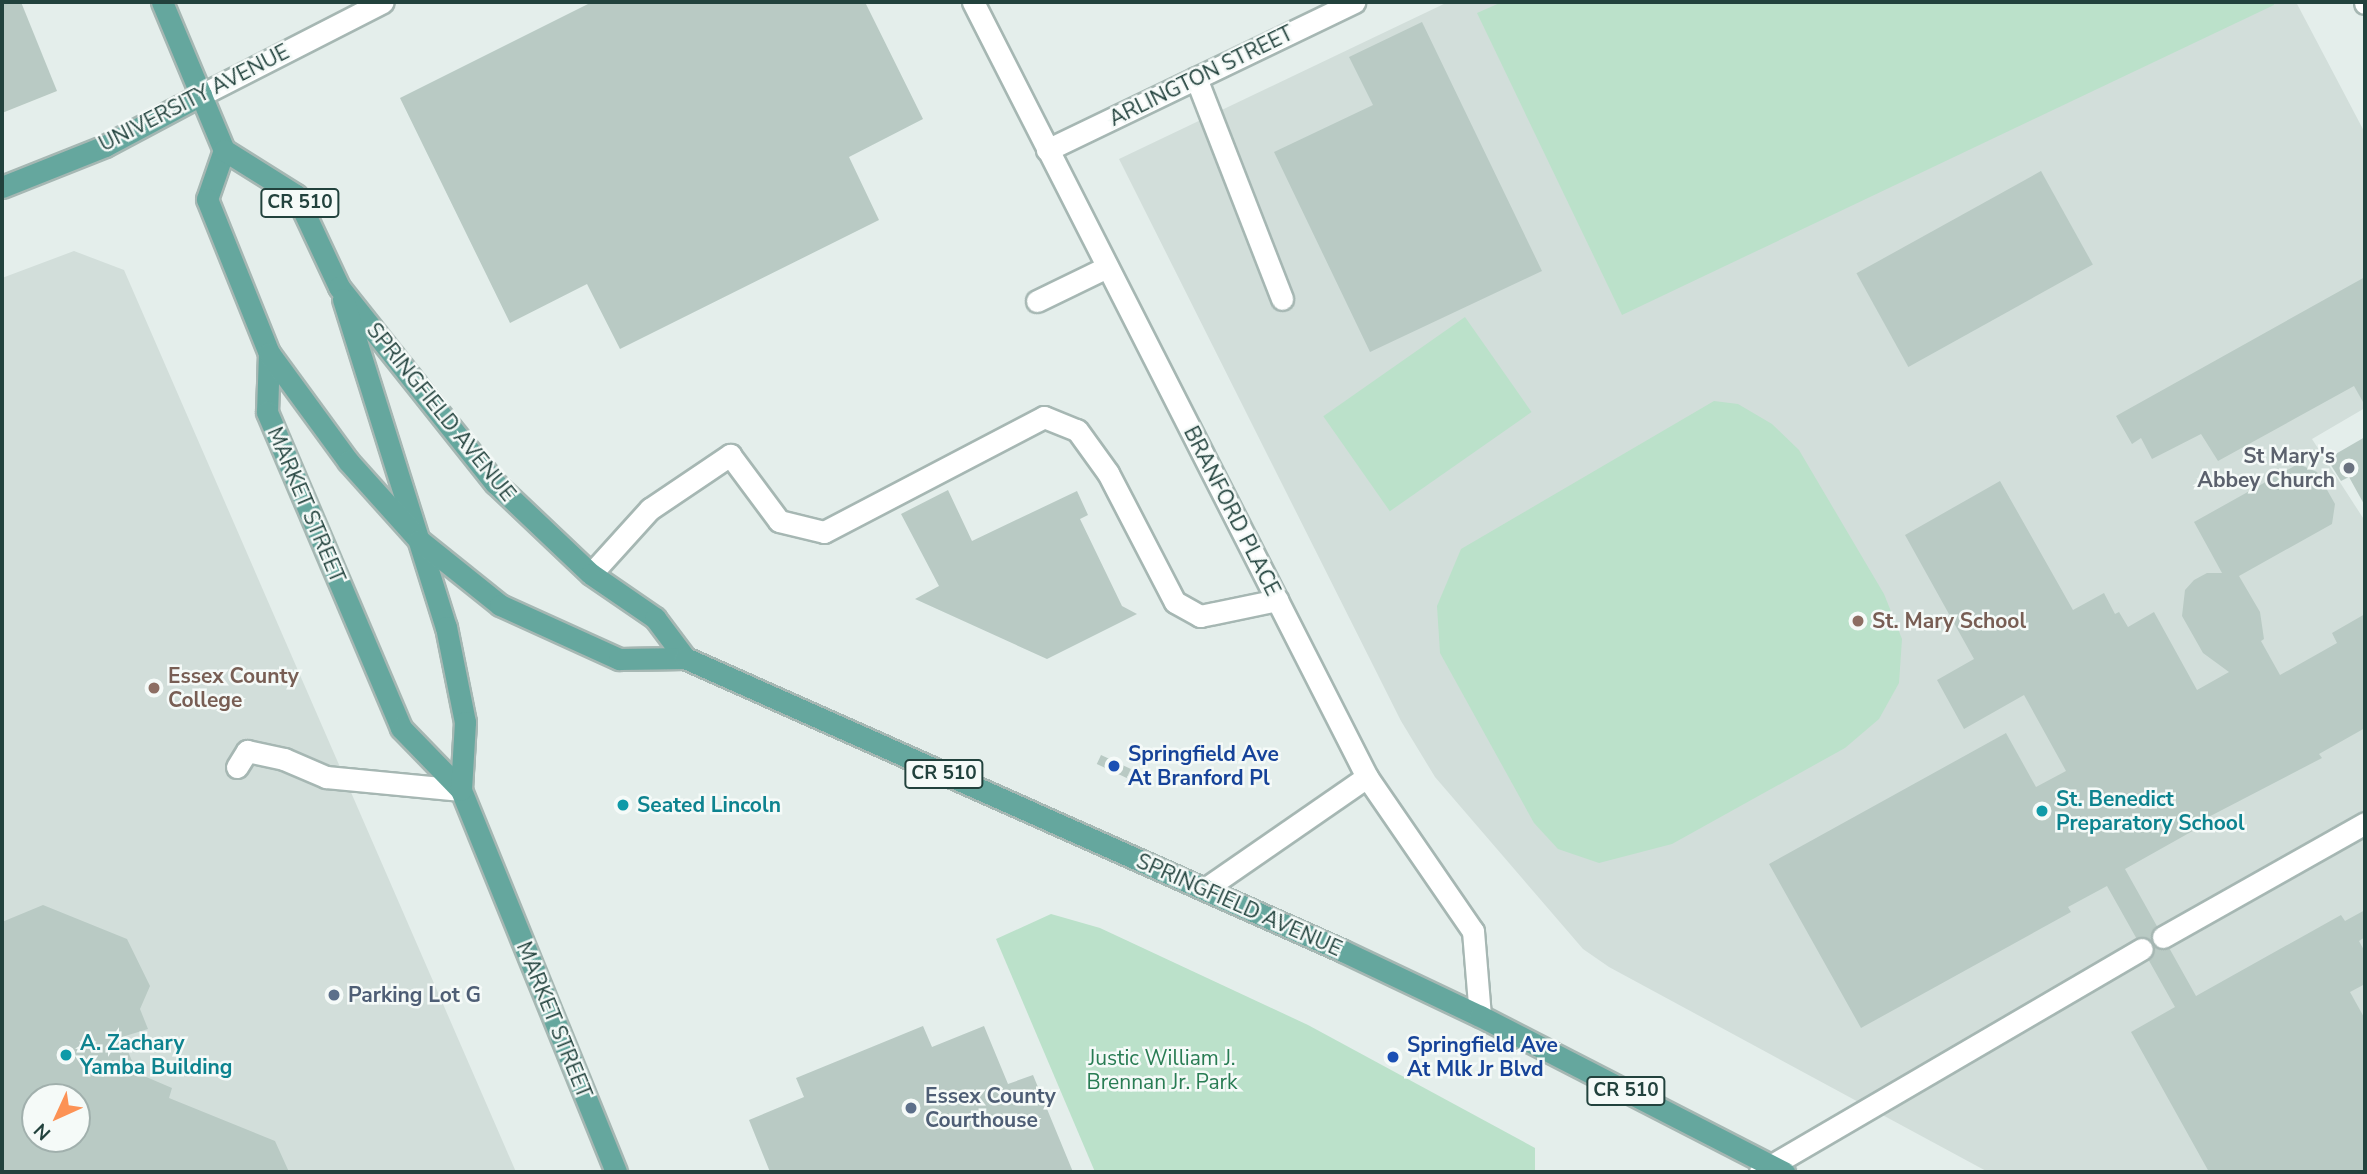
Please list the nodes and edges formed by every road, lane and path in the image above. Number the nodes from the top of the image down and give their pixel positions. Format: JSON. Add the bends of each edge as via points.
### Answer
{"nodes":[{"id":1,"x":162,"y":2,"type":"edge"},
{"id":2,"x":383,"y":2,"type":"edge"},
{"id":3,"x":973,"y":2,"type":"edge"},
{"id":4,"x":1354,"y":2,"type":"edge"},
{"id":5,"x":1196,"y":78,"type":"junction"},
{"id":6,"x":201,"y":95,"type":"junction"},
{"id":7,"x":224,"y":150,"type":"junction"},
{"id":8,"x":1048,"y":150,"type":"junction"},
{"id":9,"x":2,"y":187,"type":"edge"},
{"id":10,"x":1107,"y":267,"type":"junction"},
{"id":11,"x":339,"y":287,"type":"junction"},
{"id":12,"x":1282,"y":299,"type":"dead end"},
{"id":13,"x":1037,"y":301,"type":"dead end"},
{"id":14,"x":269,"y":353,"type":"junction"},
{"id":15,"x":419,"y":540,"type":"junction"},
{"id":16,"x":591,"y":574,"type":"junction"},
{"id":17,"x":1277,"y":600,"type":"junction"},
{"id":18,"x":685,"y":658,"type":"junction"},
{"id":19,"x":237,"y":767,"type":"dead end"},
{"id":20,"x":1367,"y":777,"type":"junction"},
{"id":21,"x":461,"y":790,"type":"junction"},
{"id":22,"x":2365,"y":823,"type":"edge"},
{"id":23,"x":1205,"y":889,"type":"junction"},
{"id":24,"x":2164,"y":937,"type":"dead end"},
{"id":25,"x":2142,"y":949,"type":"dead end"},
{"id":26,"x":1480,"y":1016,"type":"junction"},
{"id":27,"x":1772,"y":1170,"type":"edge"},
{"id":28,"x":616,"y":1172,"type":"edge"}],
"edges":[{"from":1,"to":6,"type":"main road"},
{"from":2,"to":6,"type":"street","name":"UNIVERSITY AVENUE"},
{"from":3,"to":8,"type":"street","name":"BRANFORD PLACE"},
{"from":4,"to":5,"type":"street","name":"ARLINGTON STREET"},
{"from":5,"to":8,"type":"street","name":"ARLINGTON STREET"},
{"from":5,"to":12,"type":"street"},
{"from":6,"to":7,"type":"main road"},
{"from":6,"to":9,"type":"main road","name":"UNIVERSITY AVENUE","via":[[105,146]]},
{"from":7,"to":11,"type":"main road","name":"SPRINGFIELD AVENUE","number":"CR 510","via":[[296,195]]},
{"from":7,"to":14,"type":"main road","name":"MARKET STREET","via":[[207,199]]},
{"from":8,"to":10,"type":"street","name":"BRANFORD PLACE"},
{"from":10,"to":13,"type":"street"},
{"from":10,"to":17,"type":"street","name":"BRANFORD PLACE"},
{"from":11,"to":15,"type":"main road","name":"MARKET STREET"},
{"from":11,"to":16,"type":"main road","name":"SPRINGFIELD AVENUE","number":"CR 510","via":[[495,483]]},
{"from":14,"to":15,"type":"main road","name":"SPRINGFIELD AVENUE","via":[[348,461]]},
{"from":14,"to":21,"type":"main road","name":"MARKET STREET","via":[[267,412],[401,728]]},
{"from":15,"to":18,"type":"main road","name":"SPRINGFIELD AVENUE","number":"CR 510","via":[[500,605],[607,654],[619,659]]},
{"from":15,"to":21,"type":"main road","name":"MARKET STREET","via":[[446,627],[465,722]]},
{"from":16,"to":17,"type":"street","via":[[650,509],[730,455],[779,521],[824,532],[1044,417],[1077,430],[1108,473],[1175,602],[1200,616]]},
{"from":16,"to":18,"type":"main road","name":"SPRINGFIELD AVENUE","number":"CR 510","via":[[655,618]]},
{"from":17,"to":20,"type":"street","name":"BRANFORD PLACE"},
{"from":18,"to":23,"type":"main road","name":"SPRINGFIELD AVENUE","number":"CR 510"},
{"from":19,"to":21,"type":"street","via":[[247,751],[284,759],[326,777]]},
{"from":20,"to":23,"type":"street"},
{"from":20,"to":26,"type":"street","name":"BRANFORD PLACE","via":[[1473,931]]},
{"from":21,"to":28,"type":"main road","name":"MARKET STREET"},
{"from":22,"to":24,"type":"street"},
{"from":23,"to":26,"type":"main road","name":"SPRINGFIELD AVENUE","number":"CR 510"},
{"from":25,"to":27,"type":"street"},
{"from":26,"to":27,"type":"main road","name":"SPRINGFIELD AVENUE","number":"CR 510"}]}
